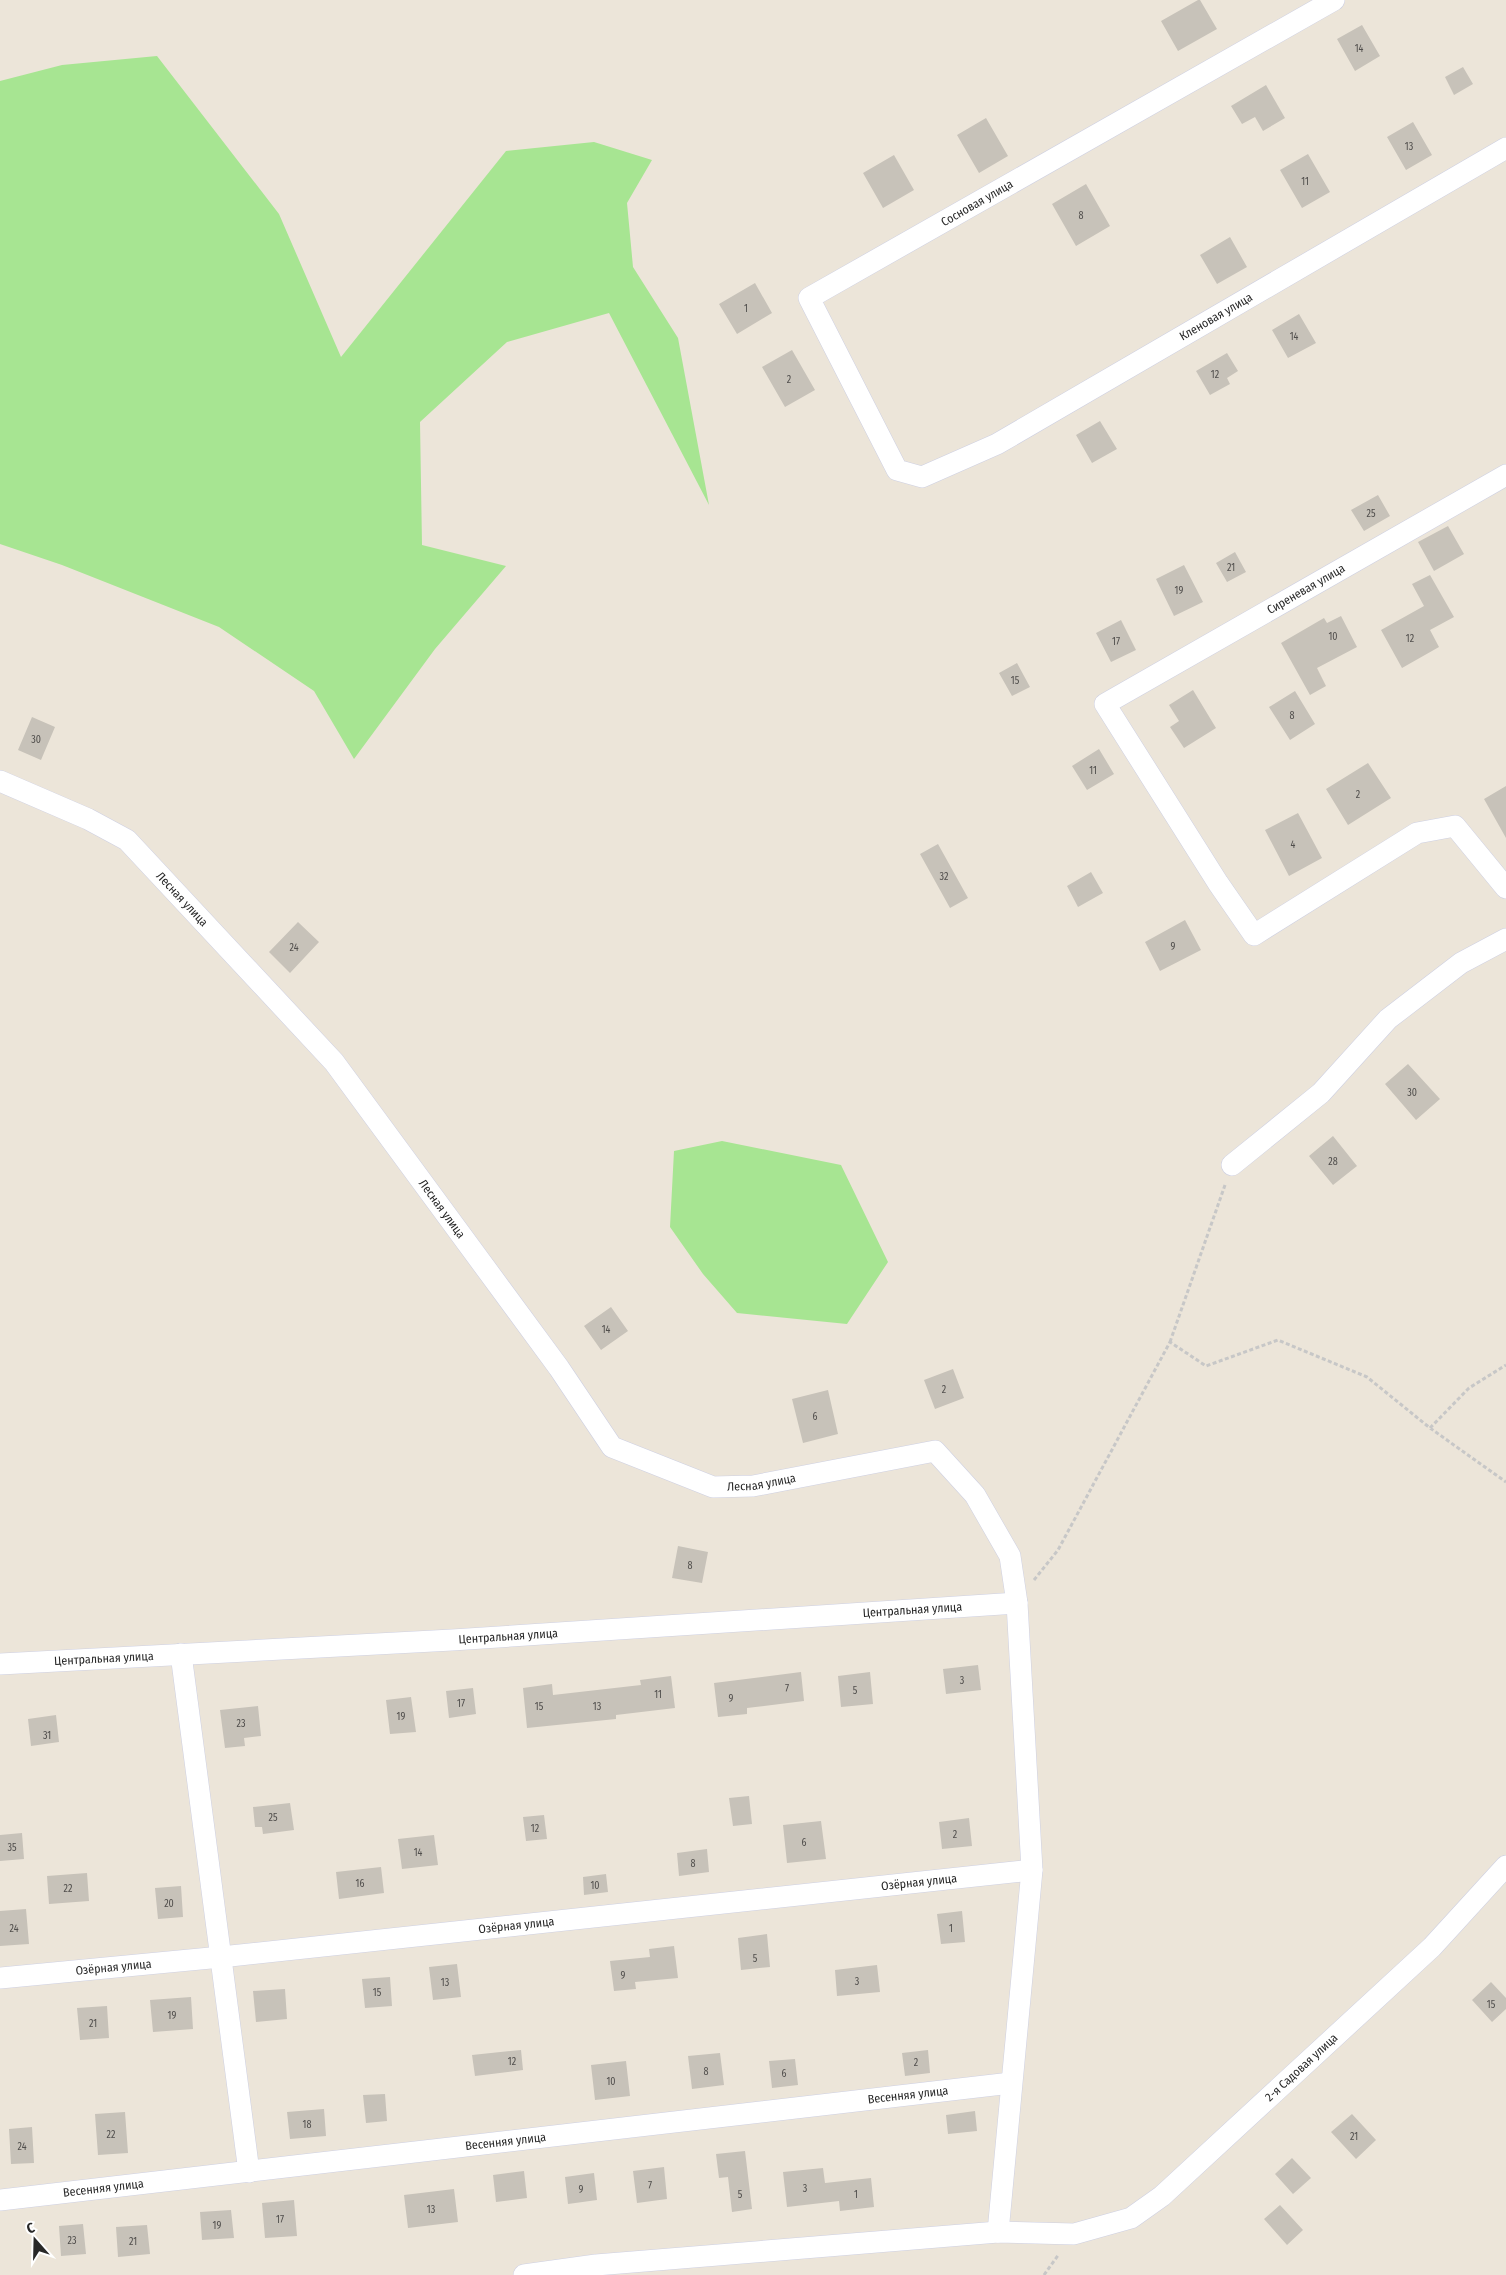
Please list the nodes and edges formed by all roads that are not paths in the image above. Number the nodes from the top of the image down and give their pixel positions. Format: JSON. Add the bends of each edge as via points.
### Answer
{"nodes":[{"id":1,"x":1334,"y":0,"type":"edge"},
{"id":2,"x":1506,"y":148,"type":"edge"},
{"id":3,"x":1506,"y":475,"type":"edge"},
{"id":4,"x":922,"y":477,"type":"joint"},
{"id":5,"x":0,"y":782,"type":"edge"},
{"id":6,"x":1506,"y":888,"type":"edge"},
{"id":7,"x":1506,"y":939,"type":"edge"},
{"id":8,"x":1232,"y":1165,"type":"road end"},
{"id":9,"x":1016,"y":1602,"type":"junction"},
{"id":10,"x":181,"y":1654,"type":"junction"},
{"id":11,"x":0,"y":1664,"type":"edge"},
{"id":12,"x":1506,"y":1866,"type":"edge"},
{"id":13,"x":1032,"y":1870,"type":"junction"},
{"id":14,"x":221,"y":1957,"type":"junction"},
{"id":15,"x":0,"y":1978,"type":"edge"},
{"id":16,"x":1011,"y":2083,"type":"junction"},
{"id":17,"x":249,"y":2172,"type":"junction"},
{"id":18,"x":0,"y":2200,"type":"edge"},
{"id":19,"x":998,"y":2232,"type":"junction"},
{"id":20,"x":524,"y":2275,"type":"edge"}],
"edges":[{"from":1,"to":4,"type":"street","name":"Сосновая улица","via":[[809,298],[897,470]]},
{"from":2,"to":4,"type":"street","name":"Кленовая улица","via":[[998,444]]},
{"from":3,"to":6,"type":"street","name":"Сиреневая улица","via":[[1105,704],[1218,884],[1254,935],[1418,833],[1455,826]]},
{"from":5,"to":9,"type":"street","name":"Лесная улица","via":[[88,819],[127,840],[327,1055],[559,1368],[612,1447],[713,1487],[753,1486],[935,1451],[975,1495],[1010,1556]]},
{"from":7,"to":8,"type":"street","via":[[1460,963],[1388,1019],[1321,1093]]},
{"from":9,"to":10,"type":"street","name":"Центральная улица","via":[[452,1640]]},
{"from":9,"to":13,"type":"street"},
{"from":10,"to":11,"type":"street","name":"Центральная улица"},
{"from":10,"to":14,"type":"street"},
{"from":12,"to":19,"type":"street","name":"2-я Садовая улица","via":[[1432,1947],[1162,2196],[1131,2218],[1074,2234]]},
{"from":13,"to":14,"type":"street","name":"Озёрная улица"},
{"from":13,"to":16,"type":"street"},
{"from":14,"to":15,"type":"street","name":"Озёрная улица"},
{"from":14,"to":17,"type":"street"},
{"from":16,"to":17,"type":"street","name":"Весенняя улица"},
{"from":16,"to":19,"type":"street"},
{"from":17,"to":18,"type":"street","name":"Весенняя улица"},
{"from":19,"to":20,"type":"street","name":"2-я Садовая улица","via":[[596,2265]]}]}
